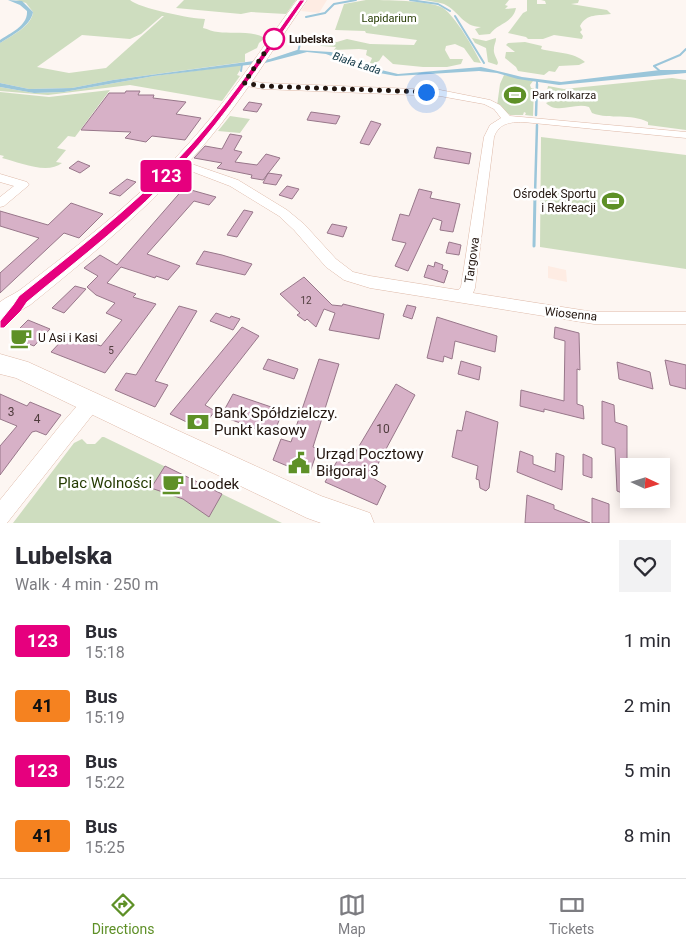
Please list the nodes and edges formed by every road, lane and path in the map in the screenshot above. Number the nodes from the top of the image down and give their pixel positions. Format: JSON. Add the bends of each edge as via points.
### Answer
{"nodes":[{"id":1,"x":302,"y":0,"type":"edge"},
{"id":2,"x":244,"y":83,"type":"junction"},
{"id":3,"x":508,"y":120,"type":"junction"},
{"id":4,"x":686,"y":136,"type":"edge"},
{"id":5,"x":179,"y":163,"type":"junction"},
{"id":6,"x":0,"y":178,"type":"edge"},
{"id":7,"x":0,"y":203,"type":"edge"},
{"id":8,"x":457,"y":296,"type":"junction"},
{"id":9,"x":23,"y":299,"type":"junction"},
{"id":10,"x":0,"y":314,"type":"edge"},
{"id":11,"x":686,"y":318,"type":"edge"},
{"id":12,"x":0,"y":325,"type":"edge"},
{"id":13,"x":0,"y":352,"type":"edge"},
{"id":14,"x":10,"y":366,"type":"edge"},
{"id":15,"x":91,"y":403,"type":"junction"},
{"id":16,"x":0,"y":516,"type":"edge"},
{"id":17,"x":348,"y":521,"type":"edge"}],
"edges":[{"from":1,"to":2,"type":"street"},
{"from":2,"to":3,"type":"street","via":[[440,93],[487,102]]},
{"from":2,"to":5,"type":"street"},
{"from":3,"to":4,"type":"street","via":[[525,119]]},
{"from":3,"to":8,"type":"street","name":"Targowa","via":[[497,124],[490,132],[468,288]]},
{"from":5,"to":8,"type":"street","name":"Targowa","via":[[234,183],[282,213],[331,263],[349,276]]},
{"from":5,"to":9,"type":"street","via":[[117,222]]},
{"from":6,"to":7,"type":"street","via":[[23,184]]},
{"from":8,"to":11,"type":"street","name":"Wiosenna","via":[[594,318]]},
{"from":9,"to":10,"type":"street"},
{"from":9,"to":12,"type":"street"},
{"from":13,"to":14,"type":"street","via":[[19,364]]},
{"from":14,"to":15,"type":"street"},
{"from":15,"to":16,"type":"street"},
{"from":15,"to":17,"type":"street"}]}
